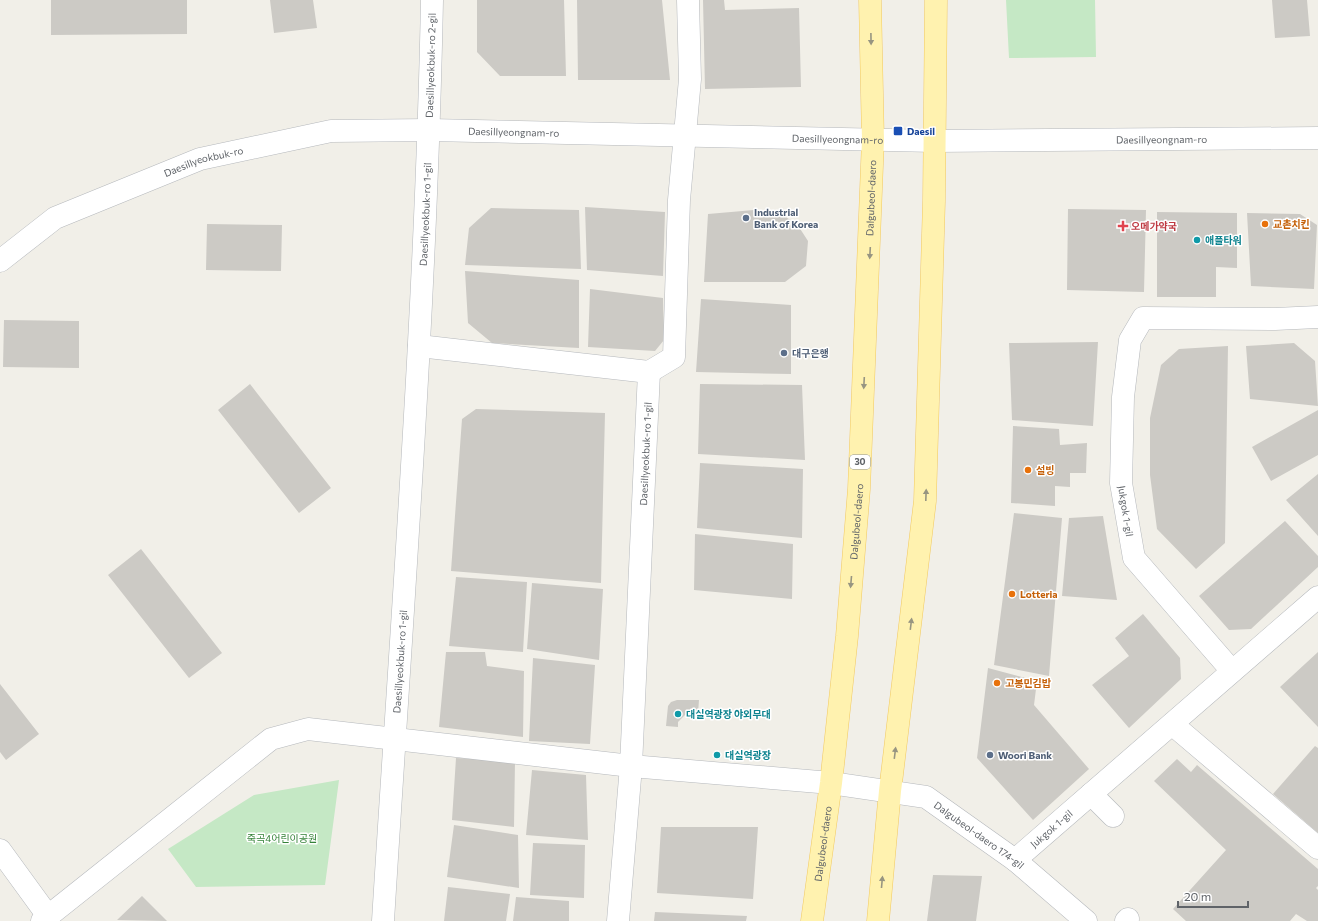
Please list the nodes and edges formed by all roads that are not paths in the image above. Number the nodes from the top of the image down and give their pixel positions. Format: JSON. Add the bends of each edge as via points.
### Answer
{"nodes":[{"id":1,"x":432,"y":0,"type":"edge"},
{"id":2,"x":688,"y":0,"type":"edge"},
{"id":3,"x":870,"y":0,"type":"edge"},
{"id":4,"x":936,"y":0,"type":"edge"},
{"id":5,"x":430,"y":130,"type":"junction"},
{"id":6,"x":684,"y":136,"type":"junction"},
{"id":7,"x":1318,"y":138,"type":"edge"},
{"id":8,"x":873,"y":140,"type":"junction"},
{"id":9,"x":935,"y":141,"type":"junction"},
{"id":10,"x":0,"y":261,"type":"edge"},
{"id":11,"x":1318,"y":317,"type":"edge"},
{"id":12,"x":419,"y":346,"type":"junction"},
{"id":13,"x":649,"y":372,"type":"junction"},
{"id":14,"x":1318,"y":597,"type":"edge"},
{"id":15,"x":1232,"y":671,"type":"junction"},
{"id":16,"x":1172,"y":724,"type":"junction"},
{"id":17,"x":394,"y":738,"type":"junction"},
{"id":18,"x":630,"y":766,"type":"junction"},
{"id":19,"x":831,"y":783,"type":"junction"},
{"id":20,"x":890,"y":791,"type":"junction"},
{"id":21,"x":1091,"y":794,"type":"junction"},
{"id":22,"x":1113,"y":816,"type":"dead end"},
{"id":23,"x":1318,"y":848,"type":"edge"},
{"id":24,"x":0,"y":850,"type":"edge"},
{"id":25,"x":1014,"y":860,"type":"junction"},
{"id":26,"x":45,"y":919,"type":"edge"},
{"id":27,"x":383,"y":921,"type":"edge"},
{"id":28,"x":618,"y":921,"type":"edge"},
{"id":29,"x":812,"y":921,"type":"edge"},
{"id":30,"x":878,"y":921,"type":"edge"},
{"id":31,"x":1086,"y":921,"type":"edge"}],
"edges":[{"from":1,"to":5,"type":"street","name":"Daesillyeokbuk-ro 2-gil"},
{"from":2,"to":6,"type":"street","via":[[690,79]]},
{"from":3,"to":8,"type":"main road","name":"Dalgubeol-daero","number":"30","one_way":true},
{"from":4,"to":9,"type":"main road"},
{"from":5,"to":6,"type":"street","name":"Daesillyeongnam-ro"},
{"from":5,"to":10,"type":"street","name":"Daesillyeokbuk-ro","via":[[331,131],[200,159],[55,218]]},
{"from":5,"to":12,"type":"street","name":"Daesillyeokbuk-ro 1-gil"},
{"from":6,"to":8,"type":"street","name":"Daesillyeongnam-ro"},
{"from":6,"to":13,"type":"street","via":[[679,200],[674,357]]},
{"from":7,"to":9,"type":"street","name":"Daesillyeongnam-ro"},
{"from":8,"to":9,"type":"street","name":"Daesillyeongnam-ro"},
{"from":8,"to":19,"type":"main road","name":"Dalgubeol-daero","number":"30","one_way":true,"via":[[859,489]]},
{"from":20,"to":9,"type":"main road","one_way":true,"via":[[925,501]]},
{"from":11,"to":15,"type":"street","name":"Jukgok 1-gil","via":[[1143,318],[1130,340],[1123,405],[1121,483],[1134,558]]},
{"from":12,"to":13,"type":"street"},
{"from":12,"to":17,"type":"street","name":"Daesillyeokbuk-ro 1-gil"},
{"from":13,"to":18,"type":"street","name":"Daesillyeokbuk-ro 1-gil"},
{"from":14,"to":15,"type":"street","name":"Jukgok 1-gil"},
{"from":15,"to":16,"type":"street","name":"Jukgok 1-gil"},
{"from":16,"to":21,"type":"street","name":"Jukgok 1-gil"},
{"from":16,"to":23,"type":"street"},
{"from":17,"to":18,"type":"street"},
{"from":17,"to":26,"type":"street","via":[[308,729],[271,739]]},
{"from":17,"to":27,"type":"street","name":"Daesillyeokbuk-ro 1-gil"},
{"from":18,"to":19,"type":"street","name":"Dalgubeol-daero 174-gil"},
{"from":18,"to":28,"type":"street","name":"Daesillyeokbuk-ro 1-gil"},
{"from":19,"to":20,"type":"street","name":"Dalgubeol-daero 174-gil"},
{"from":19,"to":29,"type":"main road","name":"Dalgubeol-daero","number":"30"},
{"from":20,"to":25,"type":"street","name":"Dalgubeol-daero 174-gil","via":[[926,797]]},
{"from":30,"to":20,"type":"main road","one_way":true},
{"from":21,"to":22,"type":"street"},
{"from":21,"to":25,"type":"street","name":"Jukgok 1-gil"},
{"from":24,"to":26,"type":"street"},
{"from":25,"to":31,"type":"street","name":"Dalgubeol-daero 174-gil"}]}
